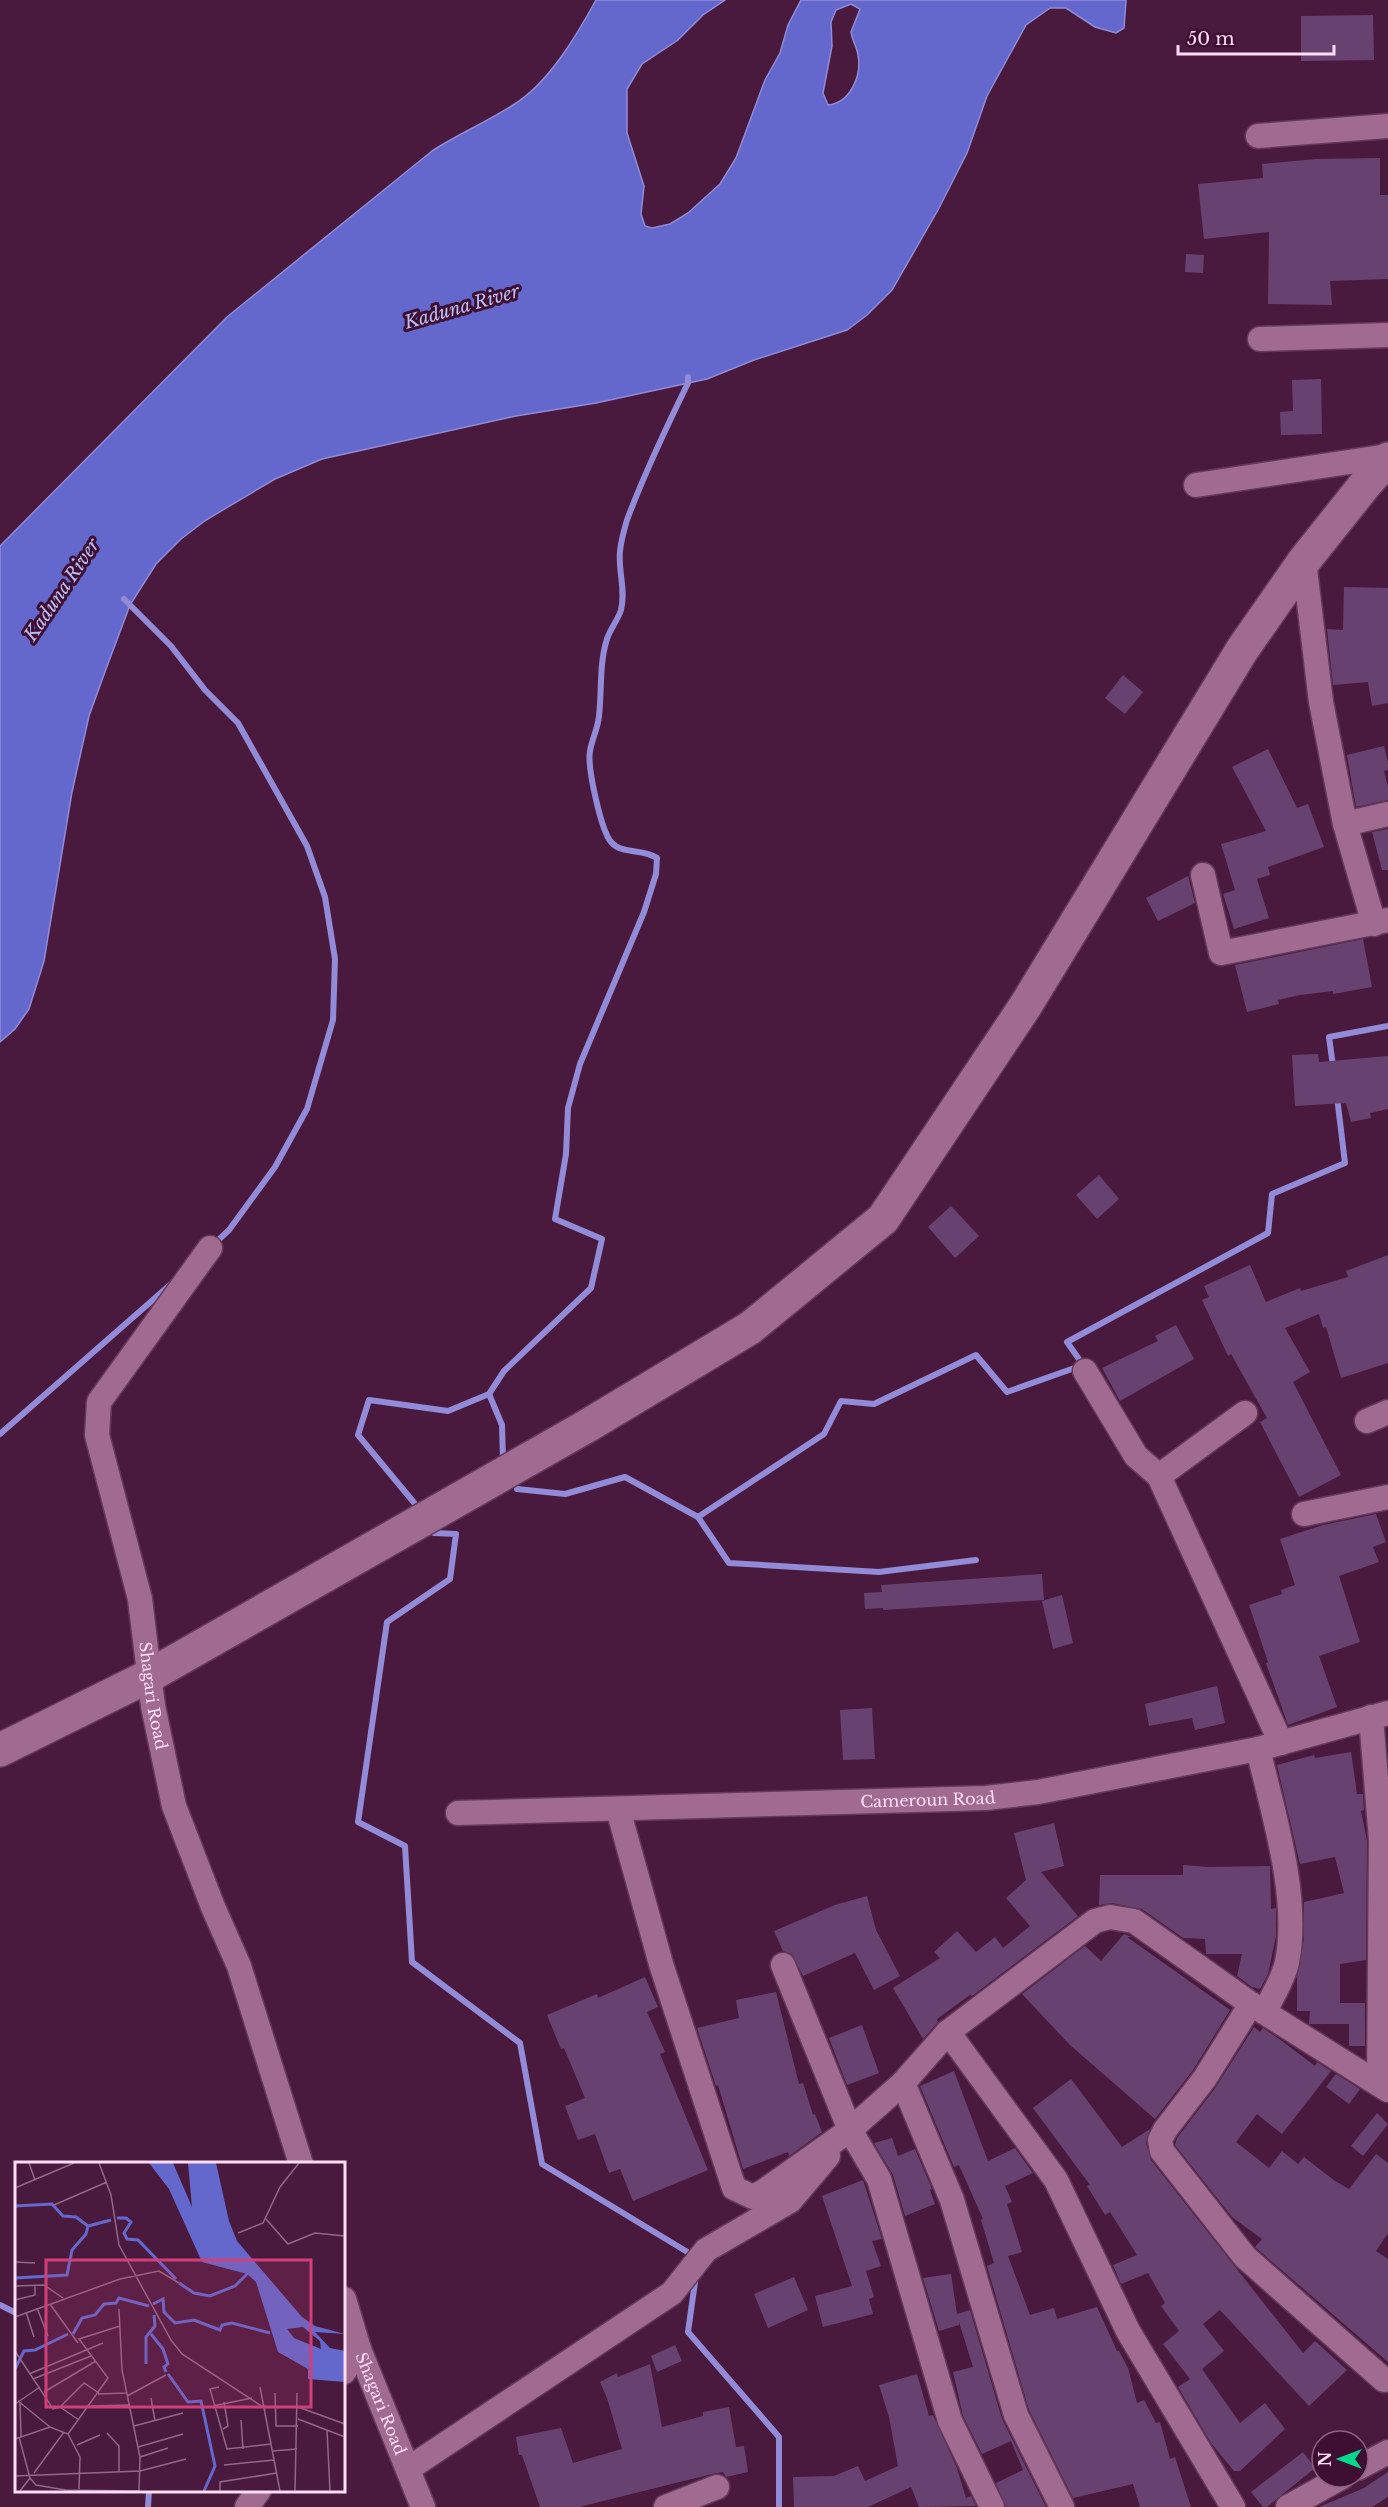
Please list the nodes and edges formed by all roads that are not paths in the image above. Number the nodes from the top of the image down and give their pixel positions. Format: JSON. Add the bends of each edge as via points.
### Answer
{"nodes":[{"id":1,"x":1387,"y":125,"type":"edge"},
{"id":2,"x":1258,"y":136,"type":"dead end"},
{"id":3,"x":1388,"y":335,"type":"edge"},
{"id":4,"x":1260,"y":339,"type":"dead end"},
{"id":5,"x":1388,"y":457,"type":"edge"},
{"id":6,"x":1196,"y":485,"type":"dead end"},
{"id":7,"x":1304,"y":561,"type":"junction"},
{"id":8,"x":1388,"y":814,"type":"edge"},
{"id":9,"x":1345,"y":824,"type":"junction"},
{"id":10,"x":1203,"y":875,"type":"dead end"},
{"id":11,"x":1381,"y":922,"type":"edge"},
{"id":12,"x":210,"y":1248,"type":"dead end"},
{"id":13,"x":1085,"y":1371,"type":"dead end"},
{"id":14,"x":1245,"y":1413,"type":"dead end"},
{"id":15,"x":1160,"y":1476,"type":"junction"},
{"id":16,"x":1388,"y":1497,"type":"edge"},
{"id":17,"x":1304,"y":1514,"type":"dead end"},
{"id":18,"x":149,"y":1676,"type":"junction"},
{"id":19,"x":1379,"y":1715,"type":"edge"},
{"id":20,"x":1281,"y":1743,"type":"junction"},
{"id":21,"x":1258,"y":1749,"type":"junction"},
{"id":22,"x":0,"y":1750,"type":"edge"},
{"id":23,"x":618,"y":1809,"type":"junction"},
{"id":24,"x":458,"y":1813,"type":"dead end"},
{"id":25,"x":783,"y":1965,"type":"dead end"},
{"id":26,"x":1258,"y":2008,"type":"junction"},
{"id":27,"x":948,"y":2032,"type":"junction"},
{"id":28,"x":903,"y":2083,"type":"junction"},
{"id":29,"x":1383,"y":2086,"type":"edge"},
{"id":30,"x":850,"y":2130,"type":"junction"},
{"id":31,"x":301,"y":2162,"type":"edge"},
{"id":32,"x":345,"y":2302,"type":"edge"},
{"id":33,"x":359,"y":2349,"type":"junction"},
{"id":34,"x":345,"y":2370,"type":"edge"},
{"id":35,"x":1387,"y":2380,"type":"edge"},
{"id":36,"x":1388,"y":2452,"type":"edge"},
{"id":37,"x":1370,"y":2462,"type":"edge"},
{"id":38,"x":408,"y":2469,"type":"junction"},
{"id":39,"x":717,"y":2487,"type":"dead end"},
{"id":40,"x":1320,"y":2489,"type":"edge"},
{"id":41,"x":258,"y":2492,"type":"edge"},
{"id":42,"x":247,"y":2507,"type":"edge"},
{"id":43,"x":423,"y":2507,"type":"edge"},
{"id":44,"x":666,"y":2507,"type":"edge"},
{"id":45,"x":992,"y":2507,"type":"edge"},
{"id":46,"x":1062,"y":2507,"type":"edge"},
{"id":47,"x":1233,"y":2507,"type":"edge"},
{"id":48,"x":1288,"y":2507,"type":"edge"}],
"edges":[{"from":1,"to":2,"type":"street"},
{"from":3,"to":4,"type":"street"},
{"from":5,"to":6,"type":"street"},
{"from":5,"to":7,"type":"street"},
{"from":7,"to":9,"type":"street","via":[[1321,702]]},
{"from":7,"to":18,"type":"street","via":[[1242,650],[1026,1005],[883,1219],[750,1328],[587,1426]]},
{"from":8,"to":9,"type":"street"},
{"from":9,"to":11,"type":"street"},
{"from":10,"to":11,"type":"street","via":[[1221,953]]},
{"from":12,"to":18,"type":"street","name":"Shagari Road","via":[[99,1402],[97,1435],[140,1599]]},
{"from":13,"to":15,"type":"street","via":[[1136,1456]]},
{"from":14,"to":15,"type":"street"},
{"from":15,"to":20,"type":"street"},
{"from":16,"to":17,"type":"street"},
{"from":18,"to":22,"type":"street"},
{"from":18,"to":31,"type":"street","name":"Shagari Road","via":[[174,1806],[239,1966]]},
{"from":19,"to":20,"type":"street","name":"Cameroun Road"},
{"from":19,"to":29,"type":"street"},
{"from":20,"to":21,"type":"street","name":"Cameroun Road"},
{"from":21,"to":23,"type":"street","name":"Cameroun Road","via":[[1038,1792],[986,1798]]},
{"from":21,"to":26,"type":"street","via":[[1285,1860],[1290,1928],[1287,1963]]},
{"from":23,"to":24,"type":"street","name":"Cameroun Road"},
{"from":23,"to":30,"type":"street","via":[[661,1964],[734,2188],[753,2196],[764,2191]]},
{"from":25,"to":30,"type":"street"},
{"from":26,"to":27,"type":"street","via":[[1134,1921],[1110,1917],[1095,1922]]},
{"from":26,"to":29,"type":"street"},
{"from":26,"to":35,"type":"street","via":[[1165,2130],[1160,2140],[1162,2151],[1245,2257]]},
{"from":27,"to":28,"type":"street"},
{"from":27,"to":47,"type":"street","via":[[1056,2180],[1128,2331]]},
{"from":28,"to":30,"type":"street"},
{"from":28,"to":46,"type":"street","via":[[952,2200],[1016,2415]]},
{"from":30,"to":38,"type":"street","via":[[790,2201],[697,2262],[672,2293]]},
{"from":30,"to":45,"type":"street","via":[[879,2179],[950,2421]]},
{"from":32,"to":33,"type":"street","name":"Shagari Road"},
{"from":33,"to":34,"type":"street"},
{"from":33,"to":38,"type":"street","name":"Shagari Road"},
{"from":36,"to":37,"type":"street"},
{"from":38,"to":43,"type":"street","name":"Shagari Road"},
{"from":39,"to":44,"type":"street"},
{"from":40,"to":48,"type":"street"},
{"from":41,"to":42,"type":"street"}]}
